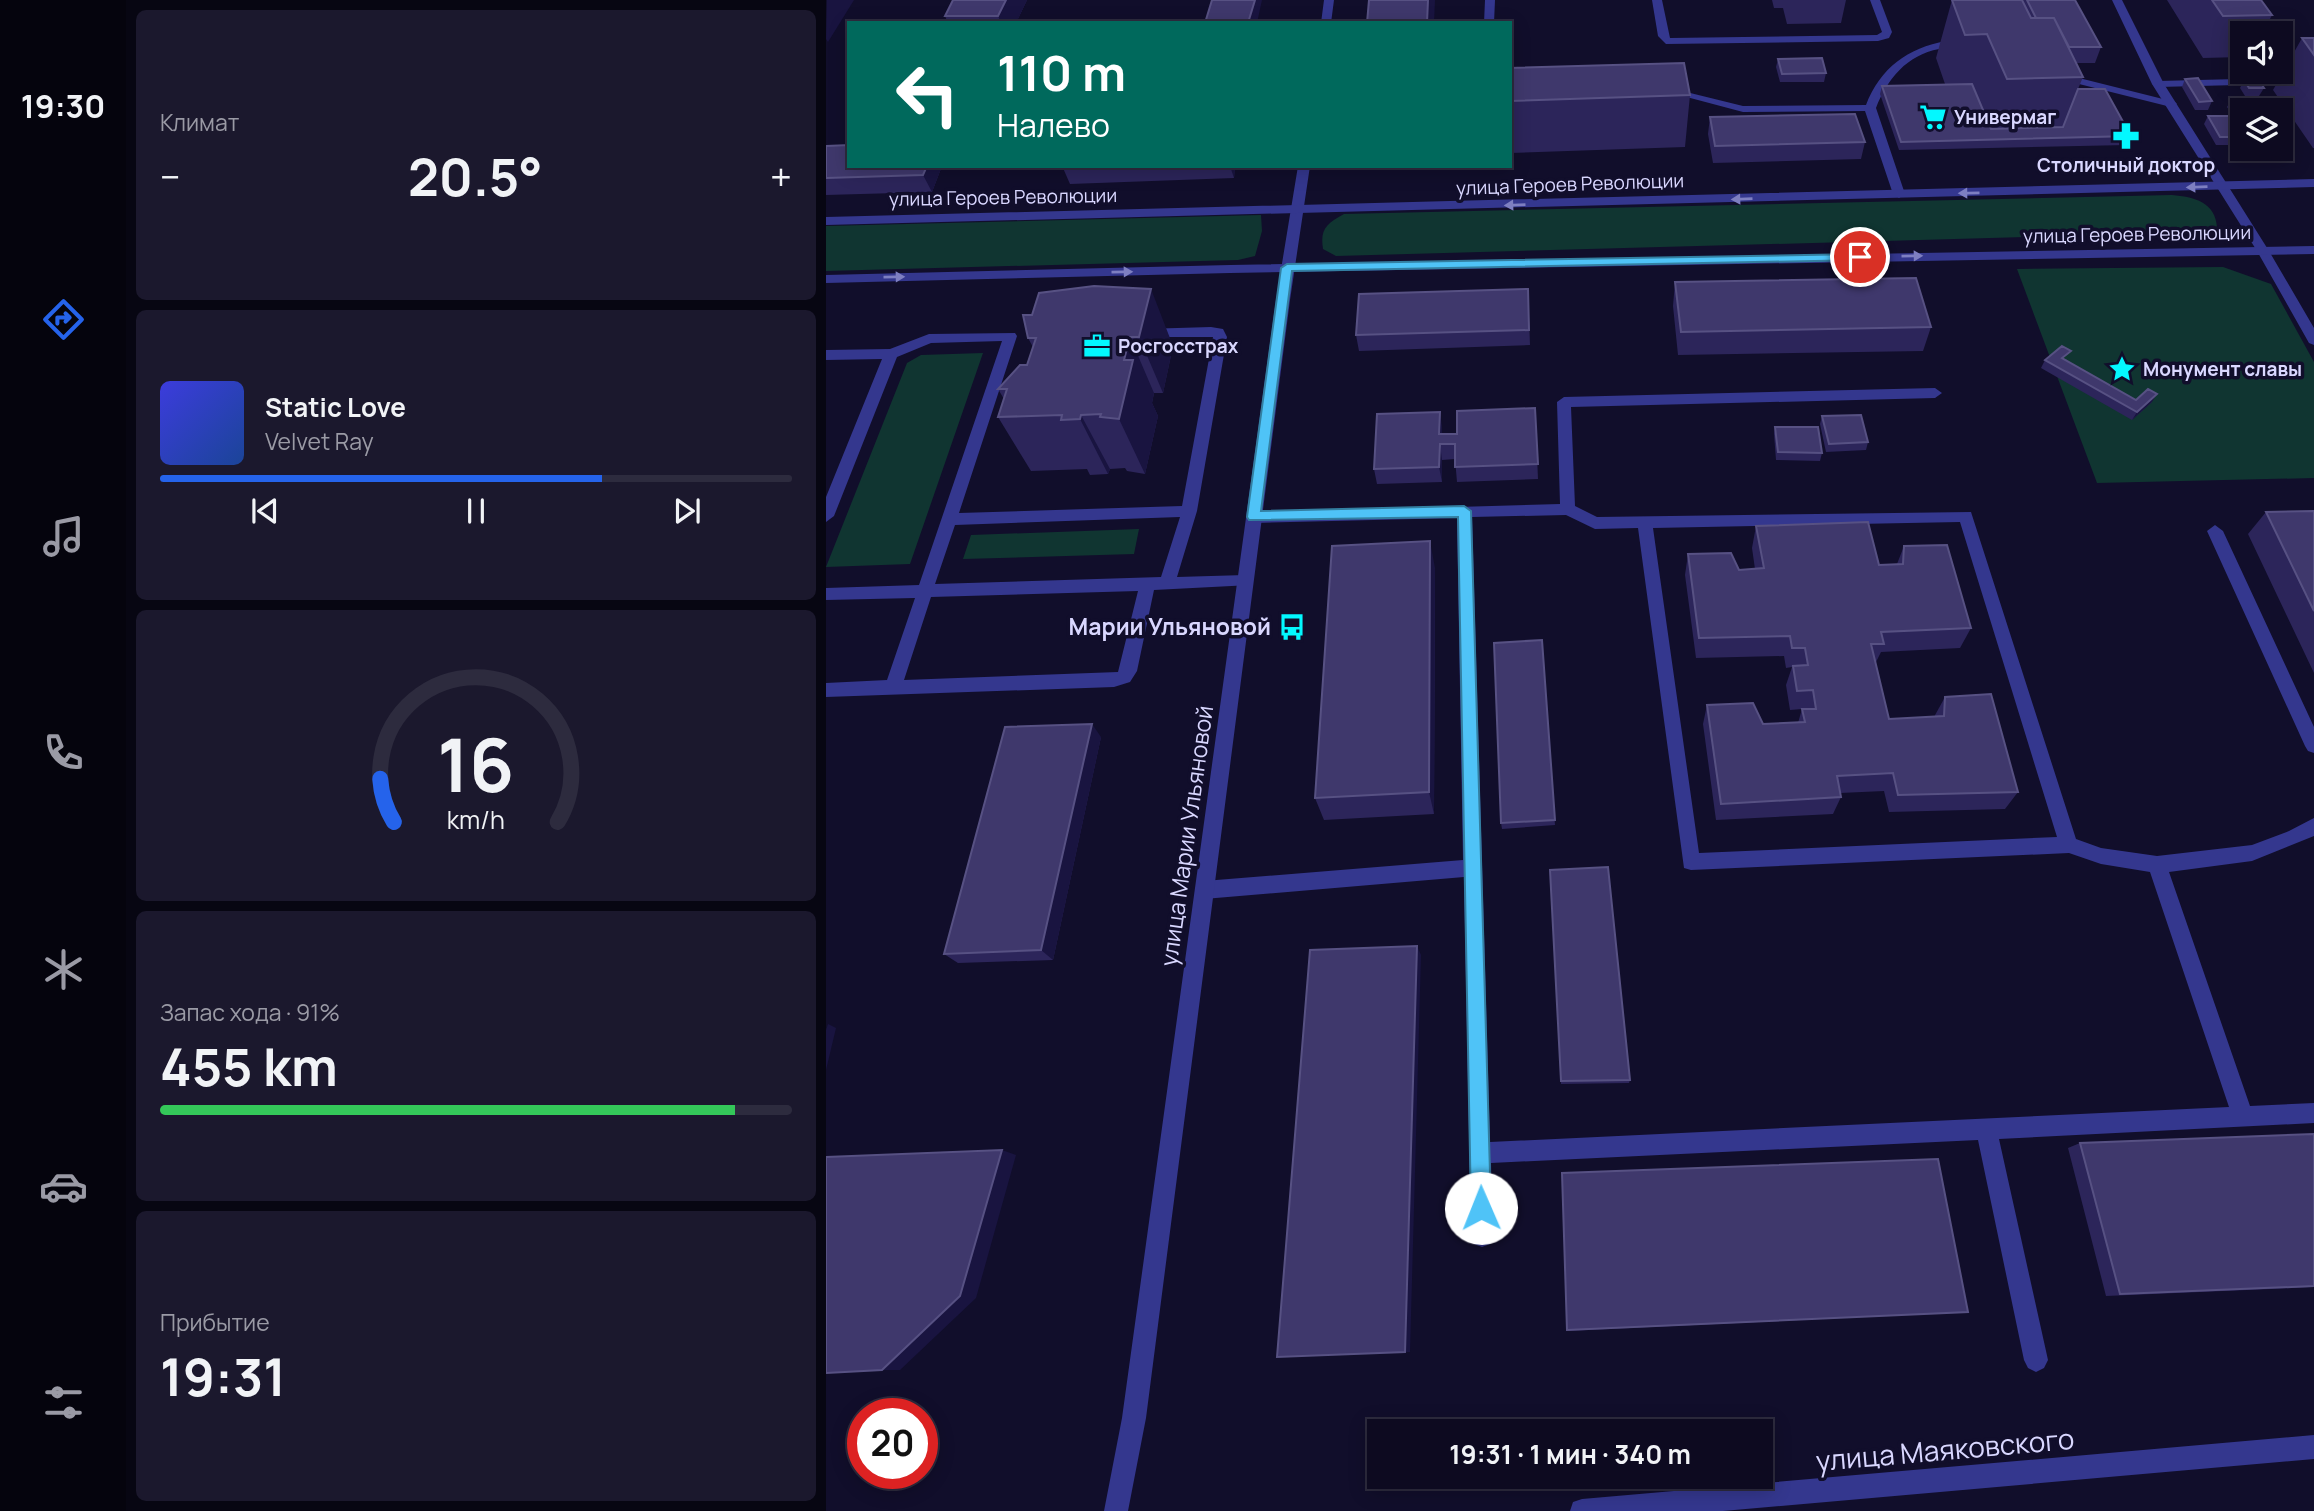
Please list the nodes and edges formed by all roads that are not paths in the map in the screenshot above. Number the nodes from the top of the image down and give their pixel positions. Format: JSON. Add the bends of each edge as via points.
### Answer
{"nodes":[{"id":1,"x":1329,"y":0,"type":"edge"},
{"id":2,"x":1490,"y":0,"type":"edge"},
{"id":3,"x":1657,"y":0,"type":"edge"},
{"id":4,"x":1875,"y":0,"type":"edge"},
{"id":5,"x":2117,"y":0,"type":"edge"},
{"id":6,"x":1326,"y":21,"type":"edge"},
{"id":7,"x":1489,"y":21,"type":"edge"},
{"id":8,"x":1968,"y":44,"type":"edge"},
{"id":9,"x":2051,"y":74,"type":"edge"},
{"id":10,"x":2314,"y":80,"type":"edge"},
{"id":11,"x":2158,"y":84,"type":"junction"},
{"id":12,"x":1656,"y":92,"type":"edge"},
{"id":13,"x":2171,"y":104,"type":"junction"},
{"id":14,"x":1870,"y":108,"type":"junction"},
{"id":15,"x":1304,"y":168,"type":"edge"},
{"id":16,"x":2314,"y":183,"type":"edge"},
{"id":17,"x":2222,"y":186,"type":"junction"},
{"id":18,"x":1899,"y":194,"type":"junction"},
{"id":19,"x":1297,"y":210,"type":"junction"},
{"id":20,"x":826,"y":221,"type":"edge"},
{"id":21,"x":2314,"y":250,"type":"edge"},
{"id":22,"x":2263,"y":251,"type":"junction"},
{"id":23,"x":1287,"y":268,"type":"junction"},
{"id":24,"x":826,"y":279,"type":"edge"},
{"id":25,"x":1131,"y":333,"type":"edge"},
{"id":26,"x":2313,"y":338,"type":"edge"},
{"id":27,"x":891,"y":354,"type":"junction"},
{"id":28,"x":826,"y":355,"type":"edge"},
{"id":29,"x":1935,"y":393,"type":"dead end"},
{"id":30,"x":1568,"y":509,"type":"junction"},
{"id":31,"x":1189,"y":511,"type":"junction"},
{"id":32,"x":1464,"y":511,"type":"junction"},
{"id":33,"x":826,"y":516,"type":"edge"},
{"id":34,"x":1254,"y":517,"type":"junction"},
{"id":35,"x":949,"y":519,"type":"junction"},
{"id":36,"x":1645,"y":523,"type":"junction"},
{"id":37,"x":2215,"y":531,"type":"dead end"},
{"id":38,"x":1245,"y":581,"type":"junction"},
{"id":39,"x":1167,"y":583,"type":"junction"},
{"id":40,"x":1147,"y":584,"type":"junction"},
{"id":41,"x":925,"y":591,"type":"junction"},
{"id":42,"x":826,"y":594,"type":"edge"},
{"id":43,"x":893,"y":687,"type":"junction"},
{"id":44,"x":826,"y":690,"type":"edge"},
{"id":45,"x":2314,"y":746,"type":"edge"},
{"id":46,"x":2314,"y":826,"type":"edge"},
{"id":47,"x":2068,"y":845,"type":"junction"},
{"id":48,"x":2157,"y":864,"type":"junction"},
{"id":49,"x":1474,"y":868,"type":"junction"},
{"id":50,"x":1204,"y":890,"type":"junction"},
{"id":51,"x":2314,"y":1113,"type":"edge"},
{"id":52,"x":2243,"y":1116,"type":"junction"},
{"id":53,"x":1986,"y":1128,"type":"junction"},
{"id":54,"x":1480,"y":1153,"type":"junction"},
{"id":55,"x":1482,"y":1236,"type":"dead end"},
{"id":56,"x":2036,"y":1360,"type":"dead end"},
{"id":57,"x":2314,"y":1447,"type":"edge"},
{"id":58,"x":1116,"y":1511,"type":"edge"},
{"id":59,"x":1582,"y":1511,"type":"edge"}],
"edges":[{"from":1,"to":6,"type":"street"},
{"from":2,"to":7,"type":"street"},
{"from":3,"to":4,"type":"street","via":[[1663,36],[1676,42],[1885,36]]},
{"from":5,"to":11,"type":"street"},
{"from":8,"to":14,"type":"street","via":[[1926,48],[1902,60],[1881,83]]},
{"from":9,"to":13,"type":"street"},
{"from":10,"to":11,"type":"street"},
{"from":11,"to":13,"type":"street"},
{"from":12,"to":14,"type":"street","via":[[1670,91],[1743,109]]},
{"from":13,"to":17,"type":"street"},
{"from":14,"to":18,"type":"street"},
{"from":15,"to":19,"type":"street","name":"улица Марии Ульяновой"},
{"from":16,"to":17,"type":"street","name":"улица Героев Революции"},
{"from":17,"to":18,"type":"street","name":"улица Героев Революции","one_way":true},
{"from":17,"to":22,"type":"street"},
{"from":18,"to":19,"type":"street","name":"улица Героев Революции","one_way":true},
{"from":19,"to":20,"type":"street","name":"улица Героев Революции"},
{"from":19,"to":23,"type":"street","name":"улица Марии Ульяновой"},
{"from":21,"to":22,"type":"street","name":"улица Героев Революции"},
{"from":23,"to":22,"type":"street","name":"улица Героев Революции","one_way":true},
{"from":22,"to":26,"type":"street"},
{"from":24,"to":23,"type":"street","name":"улица Героев Революции","one_way":true},
{"from":23,"to":34,"type":"street","name":"улица Марии Ульяновой"},
{"from":25,"to":31,"type":"street","via":[[1211,331],[1220,337]]},
{"from":27,"to":28,"type":"street"},
{"from":27,"to":33,"type":"street"},
{"from":27,"to":35,"type":"street","via":[[929,339],[1017,335]]},
{"from":29,"to":30,"type":"street","via":[[1564,402]]},
{"from":30,"to":32,"type":"street"},
{"from":30,"to":36,"type":"street","via":[[1595,523]]},
{"from":31,"to":35,"type":"street"},
{"from":31,"to":39,"type":"street"},
{"from":32,"to":34,"type":"street"},
{"from":32,"to":49,"type":"street"},
{"from":34,"to":38,"type":"street","name":"улица Марии Ульяновой"},
{"from":35,"to":41,"type":"street"},
{"from":36,"to":47,"type":"street","via":[[1966,516]]},
{"from":36,"to":47,"type":"street","via":[[1691,862]]},
{"from":37,"to":45,"type":"street"},
{"from":38,"to":39,"type":"street"},
{"from":38,"to":50,"type":"street","name":"улица Марии Ульяновой"},
{"from":39,"to":40,"type":"street"},
{"from":40,"to":41,"type":"street"},
{"from":40,"to":43,"type":"street","via":[[1124,677]]},
{"from":41,"to":42,"type":"street"},
{"from":41,"to":43,"type":"street"},
{"from":43,"to":44,"type":"street"},
{"from":46,"to":48,"type":"street","via":[[2252,853]]},
{"from":47,"to":48,"type":"street","via":[[2101,856]]},
{"from":48,"to":52,"type":"street"},
{"from":49,"to":50,"type":"street"},
{"from":49,"to":54,"type":"street"},
{"from":50,"to":58,"type":"street","name":"улица Марии Ульяновой","via":[[1136,1405]]},
{"from":51,"to":52,"type":"street"},
{"from":52,"to":53,"type":"street"},
{"from":53,"to":54,"type":"street"},
{"from":53,"to":56,"type":"street"},
{"from":54,"to":55,"type":"street"},
{"from":57,"to":59,"type":"street","name":"улица Маяковского"}]}
